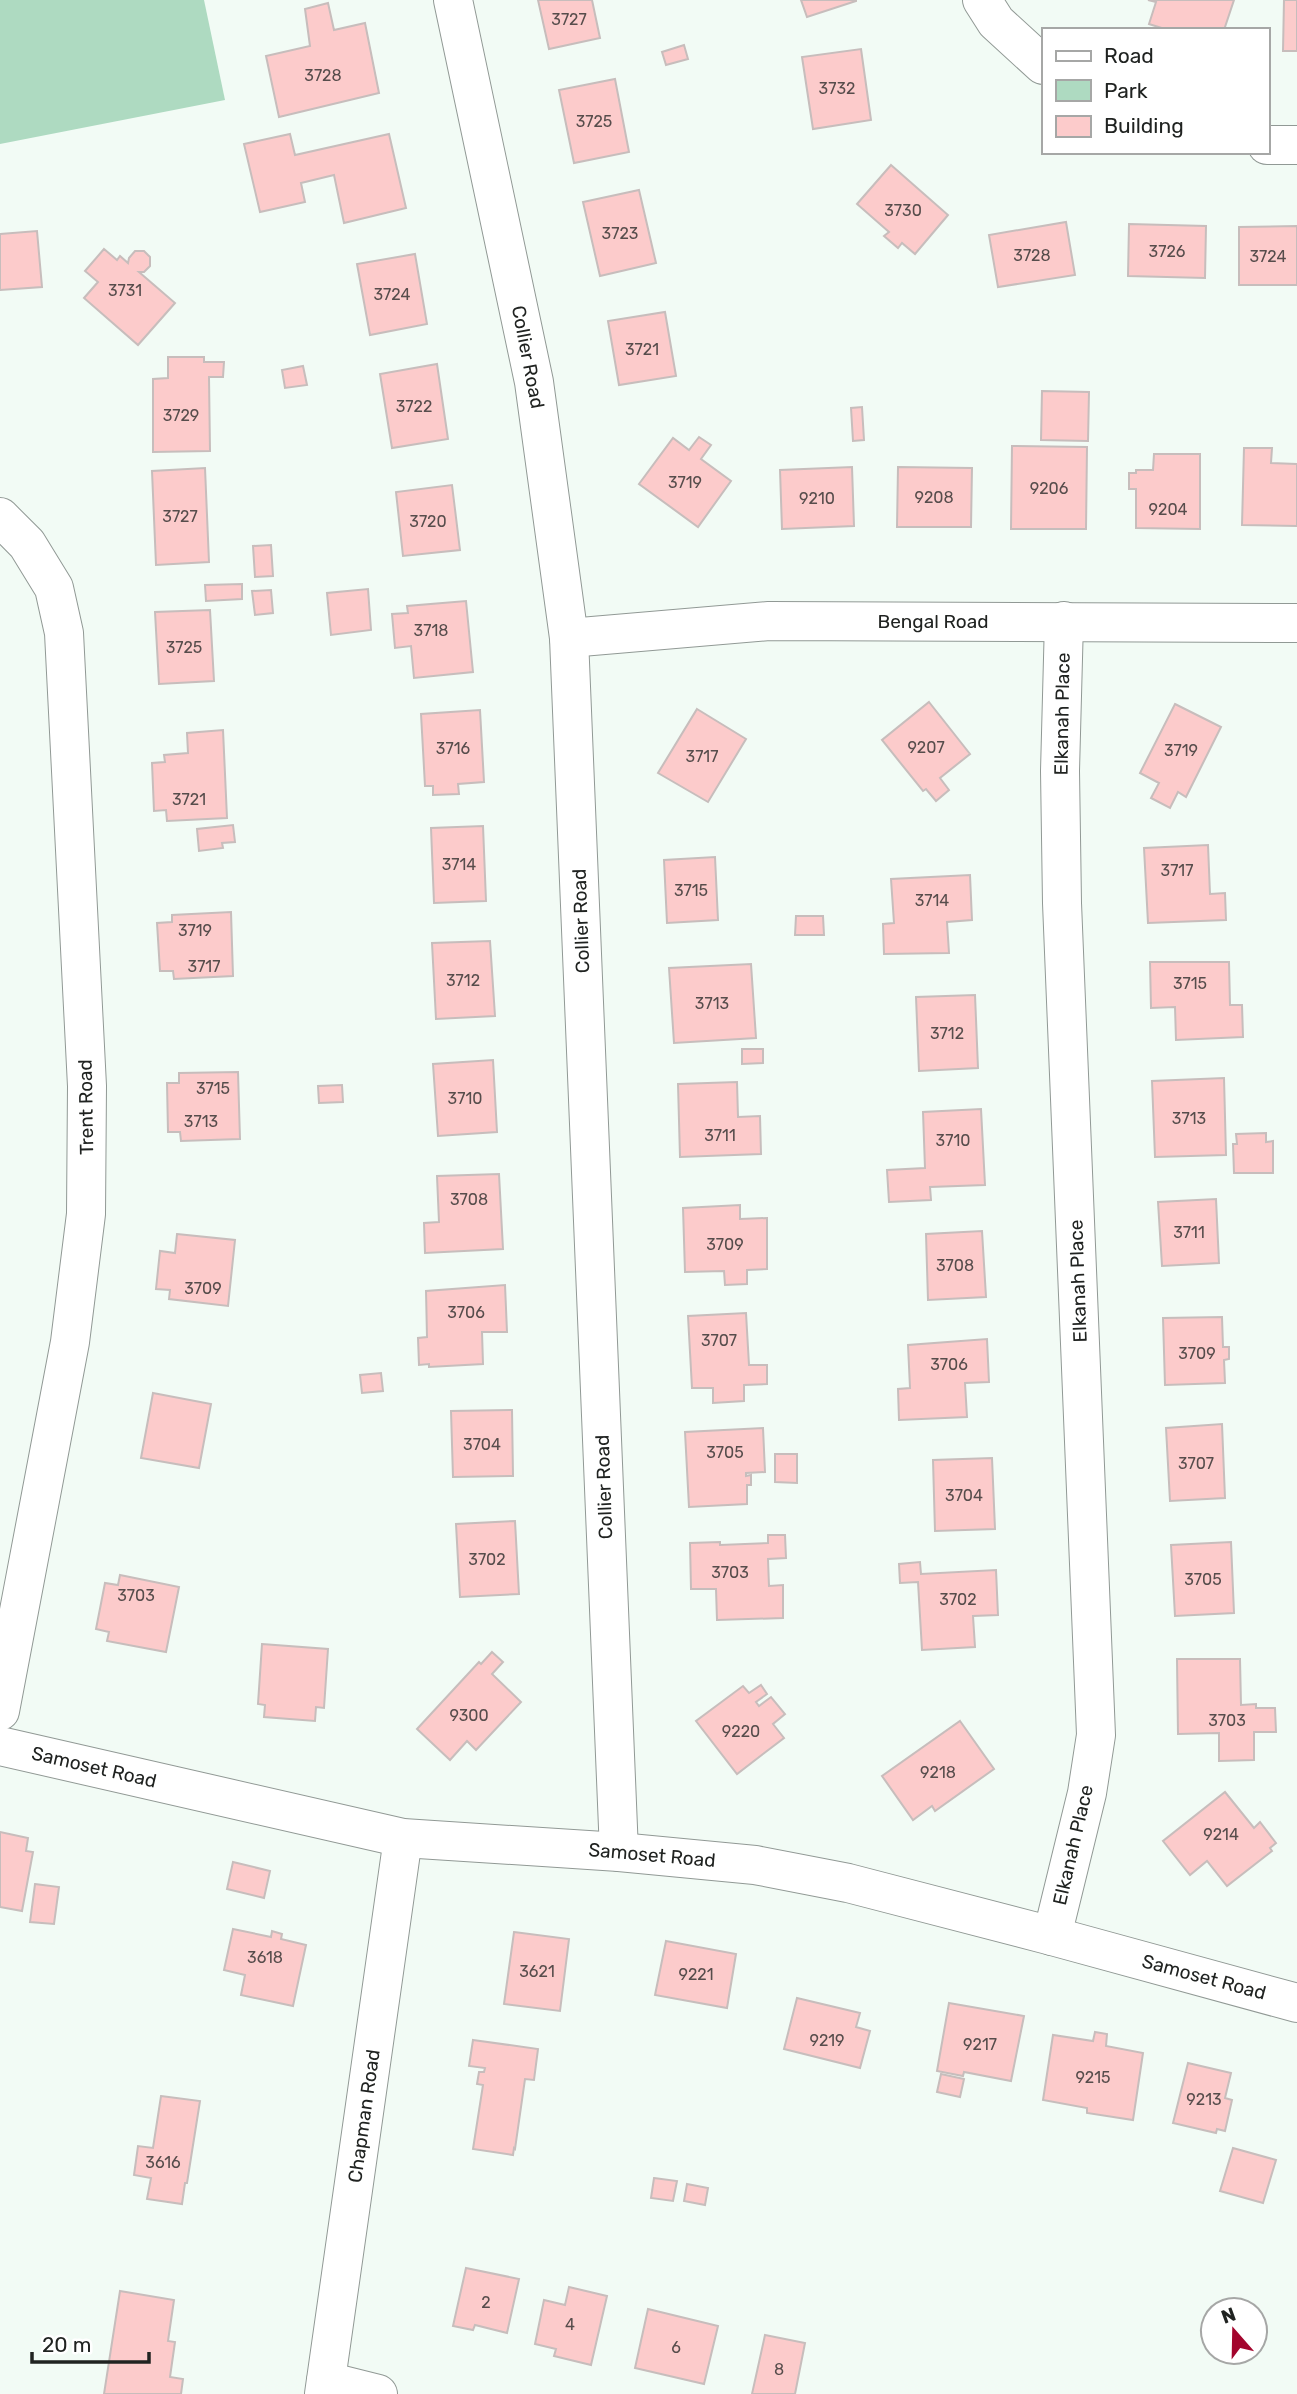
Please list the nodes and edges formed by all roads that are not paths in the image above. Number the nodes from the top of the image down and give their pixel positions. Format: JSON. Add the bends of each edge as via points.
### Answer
{"nodes":[{"id":1,"x":453,"y":0,"type":"edge"},
{"id":2,"x":982,"y":0,"type":"edge"},
{"id":3,"x":1042,"y":64,"type":"edge"},
{"id":4,"x":1269,"y":145,"type":"edge"},
{"id":5,"x":1297,"y":145,"type":"edge"},
{"id":6,"x":0,"y":517,"type":"edge"},
{"id":7,"x":1064,"y":621,"type":"junction"},
{"id":8,"x":1297,"y":623,"type":"edge"},
{"id":9,"x":569,"y":638,"type":"junction"},
{"id":10,"x":0,"y":1711,"type":"edge"},
{"id":11,"x":0,"y":1746,"type":"edge"},
{"id":12,"x":403,"y":1838,"type":"junction"},
{"id":13,"x":619,"y":1852,"type":"junction"},
{"id":14,"x":1052,"y":1936,"type":"junction"},
{"id":15,"x":1297,"y":2003,"type":"edge"},
{"id":16,"x":325,"y":2387,"type":"edge"},
{"id":17,"x":378,"y":2394,"type":"edge"}],
"edges":[{"from":1,"to":9,"type":"street","name":"Collier Road","via":[[534,382]]},
{"from":2,"to":3,"type":"street","via":[[996,22]]},
{"from":4,"to":5,"type":"street"},
{"from":6,"to":10,"type":"street","name":"Trent Road","via":[[27,544],[54,588],[64,633],[87,1111],[86,1214],[70,1342]]},
{"from":7,"to":8,"type":"street","name":"Bengal Road"},
{"from":7,"to":9,"type":"street","name":"Bengal Road","via":[[769,621]]},
{"from":7,"to":14,"type":"street","name":"Elkanah Place","via":[[1062,903],[1096,1735],[1087,1793]]},
{"from":9,"to":13,"type":"street","name":"Collier Road"},
{"from":11,"to":12,"type":"street","name":"Samoset Road"},
{"from":12,"to":13,"type":"street","name":"Samoset Road"},
{"from":12,"to":16,"type":"street","name":"Chapman Road"},
{"from":13,"to":14,"type":"street","name":"Samoset Road","via":[[755,1865]]},
{"from":14,"to":15,"type":"street","name":"Samoset Road"},
{"from":16,"to":17,"type":"street"}]}
